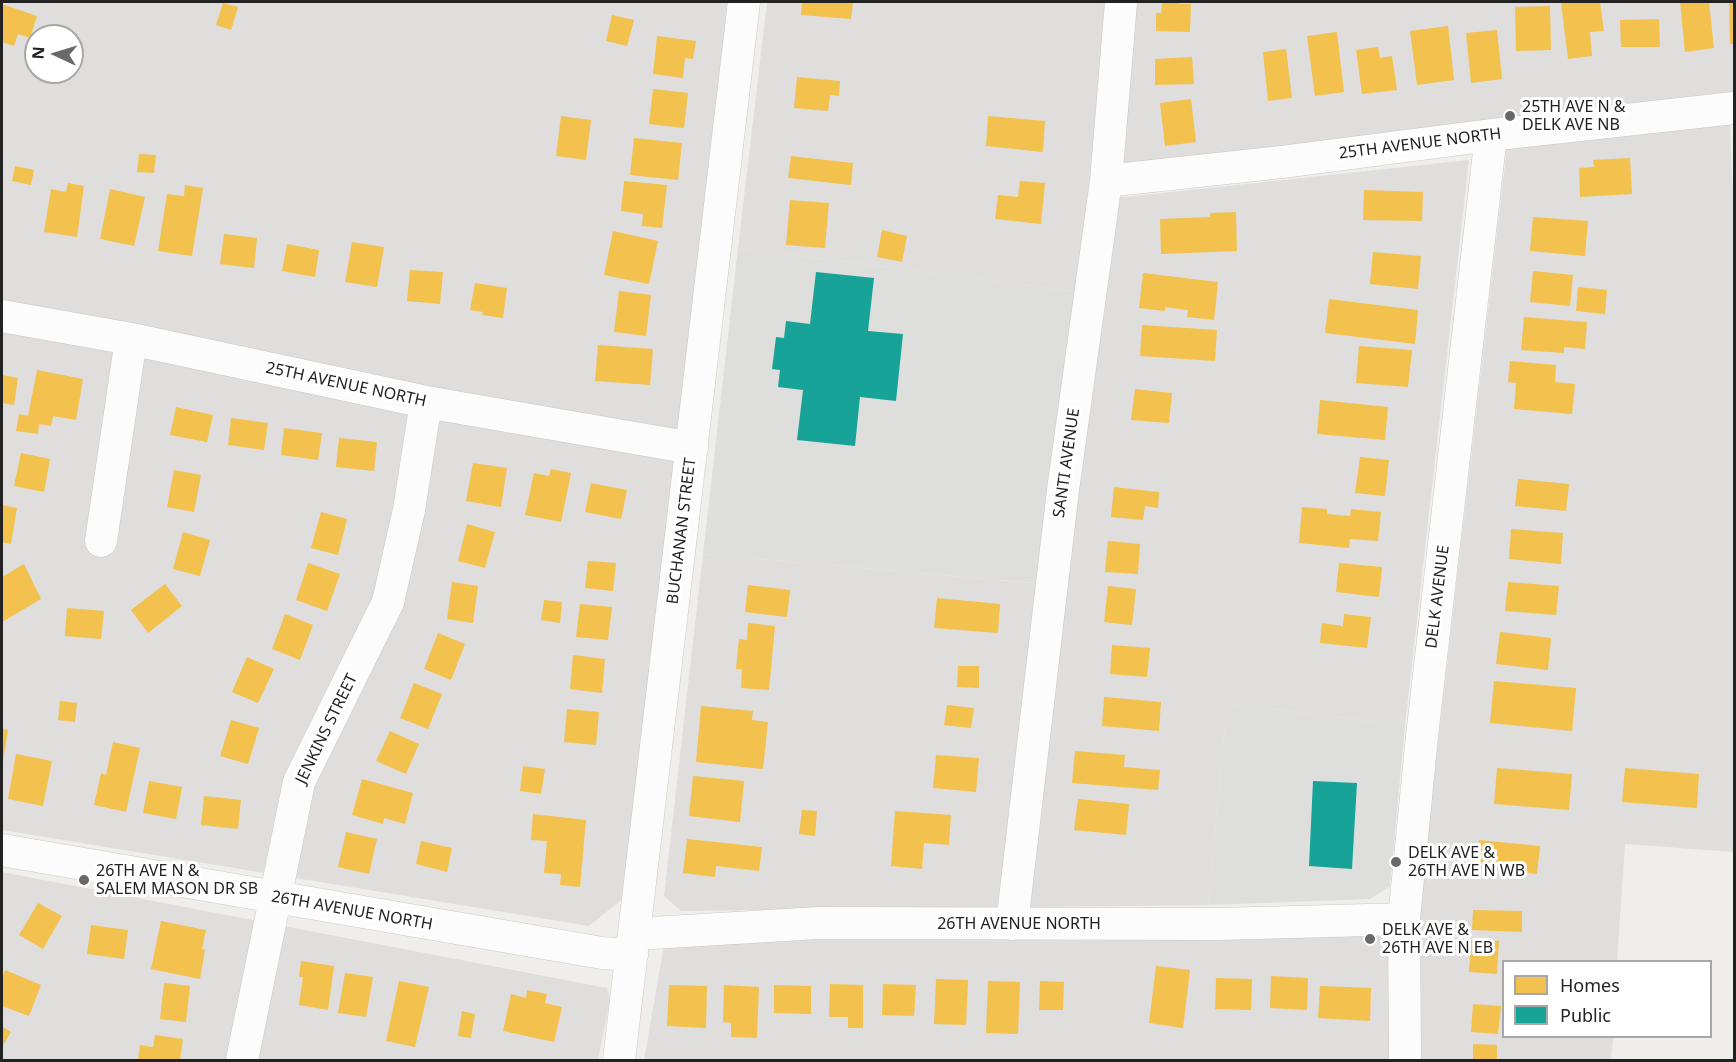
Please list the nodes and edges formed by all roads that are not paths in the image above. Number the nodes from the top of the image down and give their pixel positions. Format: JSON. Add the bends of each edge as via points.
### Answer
{"nodes":[{"id":1,"x":744,"y":2,"type":"edge"},
{"id":2,"x":1121,"y":2,"type":"edge"},
{"id":3,"x":1734,"y":108,"type":"edge"},
{"id":4,"x":1491,"y":135,"type":"junction"},
{"id":5,"x":1106,"y":181,"type":"junction"},
{"id":6,"x":2,"y":316,"type":"edge"},
{"id":7,"x":131,"y":339,"type":"junction"},
{"id":8,"x":426,"y":402,"type":"junction"},
{"id":9,"x":692,"y":448,"type":"junction"},
{"id":10,"x":101,"y":541,"type":"dead end"},
{"id":11,"x":2,"y":850,"type":"edge"},
{"id":12,"x":275,"y":898,"type":"junction"},
{"id":13,"x":1404,"y":919,"type":"junction"},
{"id":14,"x":1012,"y":924,"type":"junction"},
{"id":15,"x":633,"y":944,"type":"junction"},
{"id":16,"x":242,"y":1060,"type":"edge"},
{"id":17,"x":619,"y":1060,"type":"edge"},
{"id":18,"x":1405,"y":1060,"type":"edge"}],
"edges":[{"from":1,"to":9,"type":"street","name":"BUCHANAN STREET"},
{"from":2,"to":5,"type":"street","name":"SANTI AVENUE"},
{"from":3,"to":4,"type":"street","name":"25TH AVENUE NORTH"},
{"from":4,"to":5,"type":"street","name":"25TH AVENUE NORTH"},
{"from":4,"to":13,"type":"street","name":"DELK AVENUE"},
{"from":5,"to":14,"type":"street","name":"SANTI AVENUE","via":[[1063,490]]},
{"from":6,"to":7,"type":"street","name":"25TH AVENUE NORTH"},
{"from":7,"to":8,"type":"street","name":"25TH AVENUE NORTH"},
{"from":7,"to":10,"type":"street"},
{"from":8,"to":9,"type":"street","name":"25TH AVENUE NORTH"},
{"from":8,"to":12,"type":"street","name":"JENKINS STREET","via":[[409,510],[388,602],[298,782]]},
{"from":9,"to":15,"type":"street","name":"BUCHANAN STREET"},
{"from":11,"to":12,"type":"street","name":"26TH AVENUE NORTH"},
{"from":12,"to":15,"type":"street","name":"26TH AVENUE NORTH","via":[[602,953]]},
{"from":12,"to":16,"type":"street","name":"JENKINS STREET"},
{"from":13,"to":14,"type":"street","name":"26TH AVENUE NORTH"},
{"from":13,"to":18,"type":"street","name":"DELK AVENUE"},
{"from":14,"to":15,"type":"street","name":"26TH AVENUE NORTH","via":[[819,923]]},
{"from":15,"to":17,"type":"street","name":"BUCHANAN STREET"}]}
